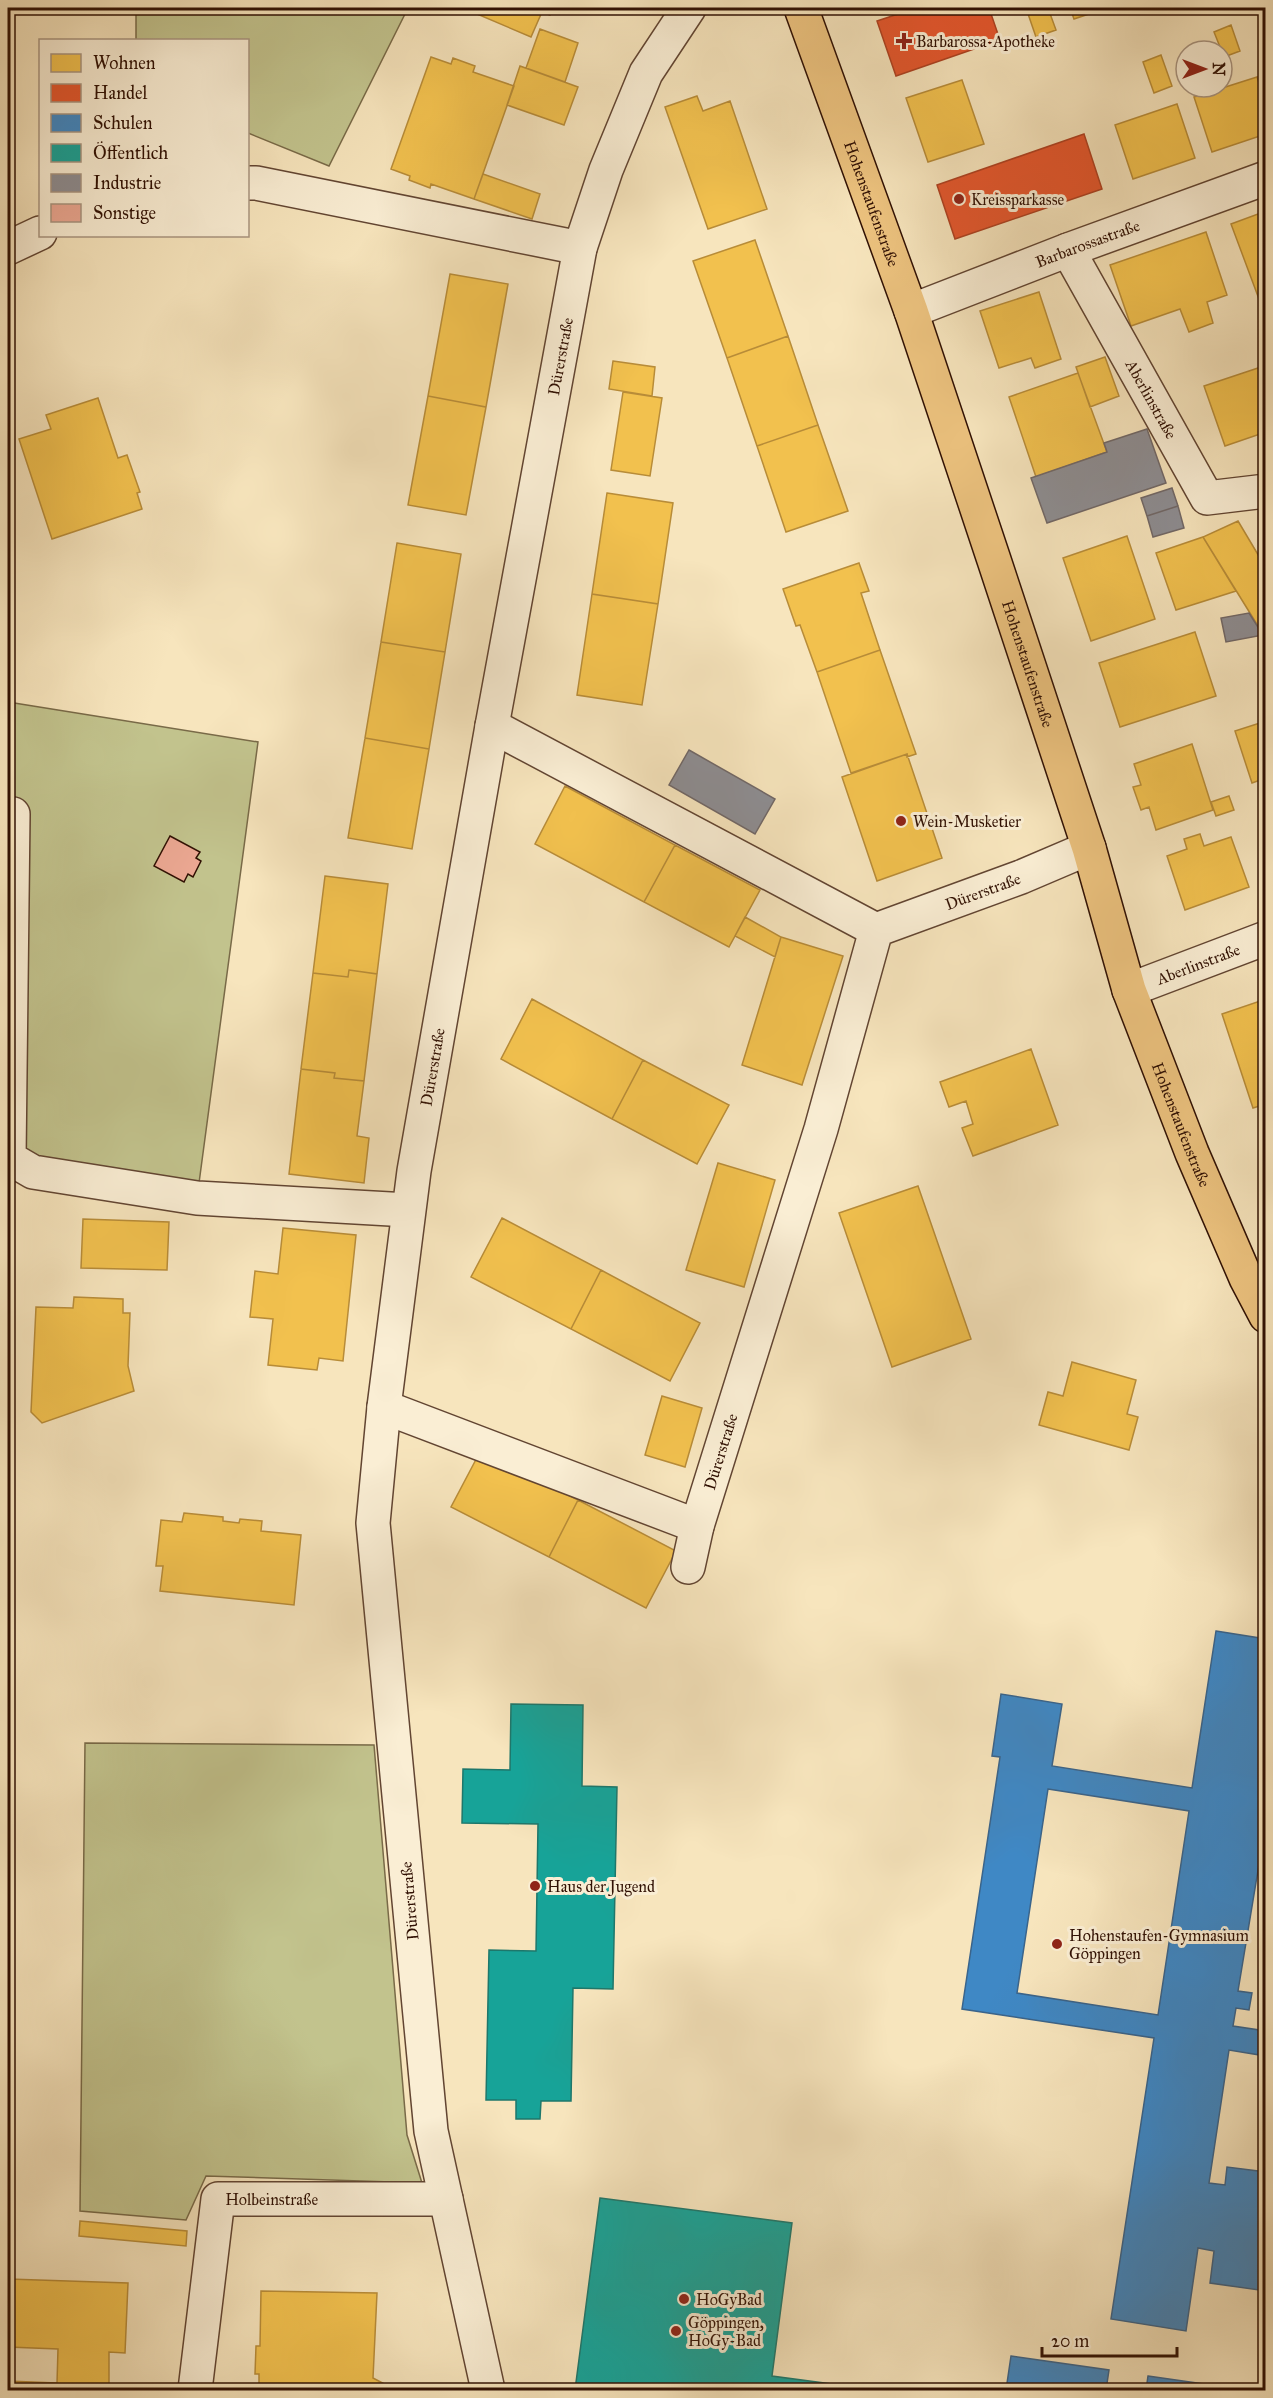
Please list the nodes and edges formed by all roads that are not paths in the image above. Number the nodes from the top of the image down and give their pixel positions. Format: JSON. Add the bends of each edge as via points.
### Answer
{"nodes":[{"id":1,"x":689,"y":8,"type":"edge"},
{"id":2,"x":801,"y":8,"type":"edge"},
{"id":3,"x":1266,"y":178,"type":"edge"},
{"id":4,"x":249,"y":183,"type":"edge"},
{"id":5,"x":39,"y":233,"type":"edge"},
{"id":6,"x":8,"y":248,"type":"edge"},
{"id":7,"x":580,"y":248,"type":"junction"},
{"id":8,"x":1068,"y":250,"type":"junction"},
{"id":9,"x":911,"y":311,"type":"junction"},
{"id":10,"x":1266,"y":491,"type":"edge"},
{"id":11,"x":492,"y":726,"type":"junction"},
{"id":12,"x":13,"y":814,"type":"dead end"},
{"id":13,"x":1089,"y":848,"type":"junction"},
{"id":14,"x":876,"y":930,"type":"junction"},
{"id":15,"x":1266,"y":938,"type":"edge"},
{"id":16,"x":1129,"y":990,"type":"junction"},
{"id":17,"x":408,"y":1210,"type":"junction"},
{"id":18,"x":1266,"y":1316,"type":"edge"},
{"id":19,"x":384,"y":1407,"type":"junction"},
{"id":20,"x":697,"y":1526,"type":"junction"},
{"id":21,"x":688,"y":1567,"type":"dead end"},
{"id":22,"x":446,"y":2199,"type":"junction"},
{"id":23,"x":195,"y":2391,"type":"edge"},
{"id":24,"x":488,"y":2391,"type":"edge"}],
"edges":[{"from":1,"to":7,"type":"street","name":"Dürerstraße","via":[[646,73],[606,170]]},
{"from":2,"to":9,"type":"main road","name":"Hohenstaufenstraße"},
{"from":3,"to":8,"type":"street","name":"Barbarossastraße"},
{"from":4,"to":7,"type":"street"},
{"from":5,"to":6,"type":"street"},
{"from":7,"to":11,"type":"street","name":"Dürerstraße"},
{"from":8,"to":9,"type":"street","name":"Barbarossastraße"},
{"from":8,"to":10,"type":"street","name":"Aberlinstraße","via":[[1207,498]]},
{"from":9,"to":13,"type":"main road","name":"Hohenstaufenstraße"},
{"from":11,"to":14,"type":"street"},
{"from":11,"to":17,"type":"street","name":"Dürerstraße"},
{"from":12,"to":17,"type":"street","via":[[9,1158],[33,1172],[197,1198]]},
{"from":13,"to":14,"type":"street","name":"Dürerstraße"},
{"from":13,"to":16,"type":"main road","name":"Hohenstaufenstraße"},
{"from":14,"to":20,"type":"street","name":"Dürerstraße","via":[[821,1128]]},
{"from":15,"to":16,"type":"street","name":"Aberlinstraße"},
{"from":16,"to":18,"type":"main road","name":"Hohenstaufenstraße","via":[[1192,1153]]},
{"from":17,"to":19,"type":"street","name":"Dürerstraße"},
{"from":19,"to":20,"type":"street"},
{"from":19,"to":22,"type":"street","name":"Dürerstraße","via":[[373,1523],[431,2131]]},
{"from":20,"to":21,"type":"street","name":"Dürerstraße"},
{"from":22,"to":23,"type":"street","name":"Holbeinstraße","via":[[218,2199]]},
{"from":22,"to":24,"type":"street","name":"Dürerstraße"}]}
